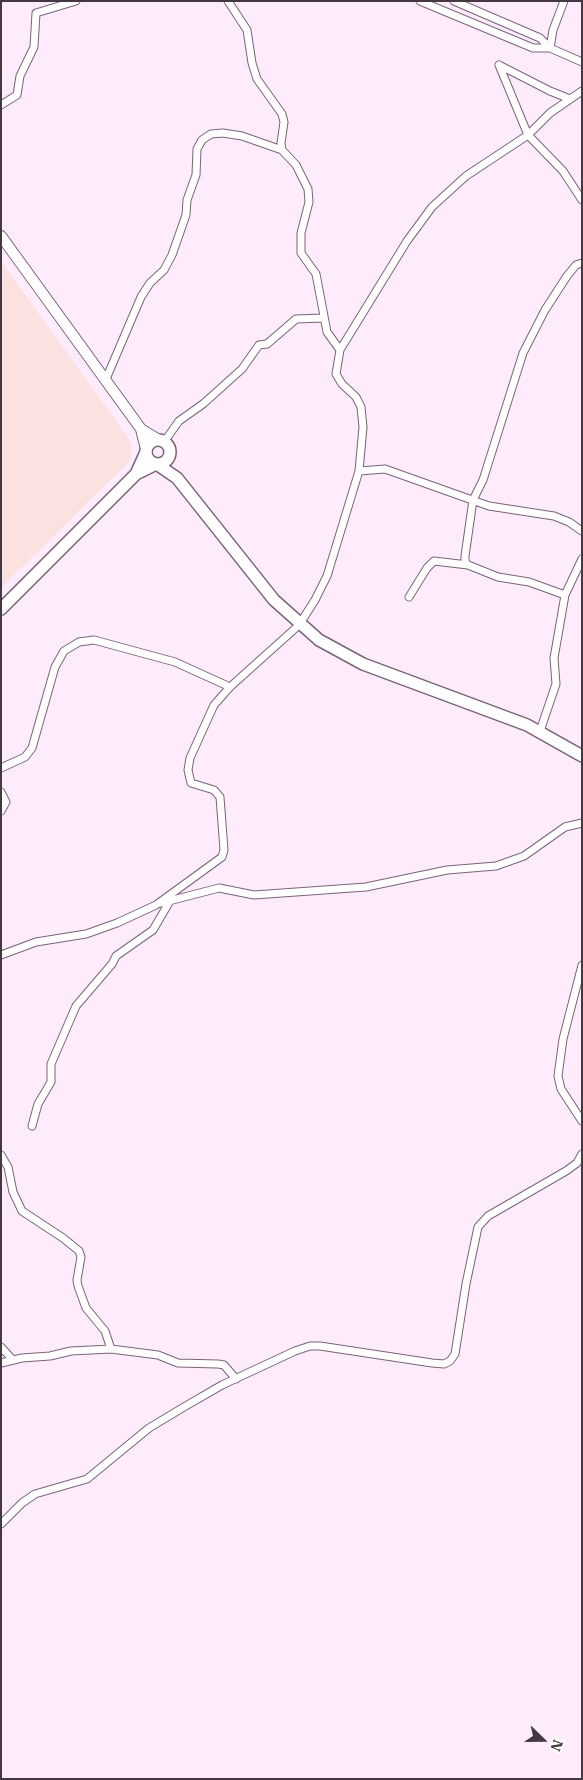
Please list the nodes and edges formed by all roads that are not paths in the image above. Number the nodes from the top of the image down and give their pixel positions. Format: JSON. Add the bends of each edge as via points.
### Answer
{"nodes":[{"id":1,"x":76,"y":1,"type":"edge"},
{"id":2,"x":228,"y":1,"type":"edge"},
{"id":3,"x":420,"y":1,"type":"edge"},
{"id":4,"x":454,"y":1,"type":"edge"},
{"id":5,"x":564,"y":1,"type":"edge"},
{"id":6,"x":550,"y":48,"type":"junction"},
{"id":7,"x":582,"y":62,"type":"edge"},
{"id":8,"x":582,"y":91,"type":"edge"},
{"id":9,"x":570,"y":99,"type":"junction"},
{"id":10,"x":1,"y":105,"type":"edge"},
{"id":11,"x":528,"y":135,"type":"junction"},
{"id":12,"x":282,"y":150,"type":"junction"},
{"id":13,"x":582,"y":200,"type":"edge"},
{"id":14,"x":1,"y":236,"type":"edge"},
{"id":15,"x":582,"y":263,"type":"edge"},
{"id":16,"x":323,"y":318,"type":"junction"},
{"id":17,"x":340,"y":350,"type":"junction"},
{"id":18,"x":106,"y":379,"type":"junction"},
{"id":19,"x":141,"y":429,"type":"junction"},
{"id":20,"x":162,"y":441,"type":"junction"},
{"id":21,"x":146,"y":451,"type":"junction"},
{"id":22,"x":170,"y":453,"type":"junction"},
{"id":23,"x":157,"y":465,"type":"junction"},
{"id":24,"x":360,"y":471,"type":"junction"},
{"id":25,"x":136,"y":474,"type":"junction"},
{"id":26,"x":177,"y":478,"type":"junction"},
{"id":27,"x":473,"y":500,"type":"junction"},
{"id":28,"x":582,"y":532,"type":"edge"},
{"id":29,"x":582,"y":560,"type":"edge"},
{"id":30,"x":468,"y":565,"type":"junction"},
{"id":31,"x":565,"y":595,"type":"junction"},
{"id":32,"x":409,"y":597,"type":"dead end"},
{"id":33,"x":1,"y":609,"type":"edge"},
{"id":34,"x":299,"y":625,"type":"junction"},
{"id":35,"x":230,"y":687,"type":"junction"},
{"id":36,"x":540,"y":731,"type":"junction"},
{"id":37,"x":582,"y":756,"type":"edge"},
{"id":38,"x":1,"y":768,"type":"edge"},
{"id":39,"x":1,"y":792,"type":"edge"},
{"id":40,"x":1,"y":811,"type":"edge"},
{"id":41,"x":582,"y":823,"type":"edge"},
{"id":42,"x":170,"y":901,"type":"junction"},
{"id":43,"x":156,"y":904,"type":"junction"},
{"id":44,"x":1,"y":955,"type":"edge"},
{"id":45,"x":582,"y":965,"type":"edge"},
{"id":46,"x":582,"y":1121,"type":"edge"},
{"id":47,"x":32,"y":1126,"type":"dead end"},
{"id":48,"x":1,"y":1154,"type":"edge"},
{"id":49,"x":582,"y":1154,"type":"edge"},
{"id":50,"x":1,"y":1347,"type":"edge"},
{"id":51,"x":111,"y":1349,"type":"junction"},
{"id":52,"x":12,"y":1360,"type":"junction"},
{"id":53,"x":1,"y":1363,"type":"edge"},
{"id":54,"x":236,"y":1379,"type":"junction"},
{"id":55,"x":1,"y":1524,"type":"edge"}],
"edges":[{"from":1,"to":10,"type":"street","via":[[36,13],[34,47],[20,76],[17,95]]},
{"from":2,"to":12,"type":"street","via":[[247,30],[257,79],[282,114]]},
{"from":3,"to":6,"type":"street","via":[[533,48]]},
{"from":4,"to":6,"type":"street","via":[[540,38]]},
{"from":5,"to":6,"type":"street"},
{"from":6,"to":7,"type":"street"},
{"from":8,"to":9,"type":"street"},
{"from":9,"to":11,"type":"street"},
{"from":9,"to":11,"type":"street","via":[[499,65]]},
{"from":11,"to":13,"type":"street","via":[[563,171]]},
{"from":11,"to":17,"type":"street","via":[[466,176],[432,207],[407,241]]},
{"from":12,"to":16,"type":"street","via":[[296,165],[308,190],[301,253],[320,283]]},
{"from":12,"to":18,"type":"street","via":[[223,133],[211,134],[202,140],[197,150],[196,175],[187,200],[186,215],[172,255],[141,297]]},
{"from":14,"to":18,"type":"main road"},
{"from":15,"to":27,"type":"street","via":[[567,276],[544,310],[523,353],[483,480]]},
{"from":16,"to":17,"type":"street","via":[[329,337]]},
{"from":16,"to":20,"type":"street","via":[[296,319],[267,344],[259,345],[242,369],[179,421]]},
{"from":17,"to":24,"type":"street","via":[[336,374],[356,396],[361,407]]},
{"from":18,"to":19,"type":"main road"},
{"from":19,"to":20,"type":"main road"},
{"from":19,"to":21,"type":"main road"},
{"from":20,"to":21,"type":"main road","via":[[151,442]]},
{"from":20,"to":22,"type":"main road"},
{"from":21,"to":23,"type":"main road","via":[[150,462]]},
{"from":21,"to":25,"type":"main road"},
{"from":22,"to":23,"type":"main road","via":[[166,461]]},
{"from":22,"to":26,"type":"main road"},
{"from":23,"to":25,"type":"main road"},
{"from":23,"to":26,"type":"main road"},
{"from":24,"to":27,"type":"street","via":[[385,470]]},
{"from":24,"to":34,"type":"street","via":[[327,576]]},
{"from":25,"to":33,"type":"main road"},
{"from":26,"to":34,"type":"main road","via":[[263,587]]},
{"from":27,"to":28,"type":"street","via":[[489,506],[554,516]]},
{"from":27,"to":30,"type":"street","via":[[465,556]]},
{"from":29,"to":31,"type":"street"},
{"from":30,"to":31,"type":"street","via":[[498,577],[529,582]]},
{"from":30,"to":32,"type":"street","via":[[434,561]]},
{"from":31,"to":36,"type":"street","via":[[554,658],[556,684]]},
{"from":34,"to":35,"type":"street"},
{"from":34,"to":36,"type":"main road","via":[[329,647],[362,664]]},
{"from":35,"to":38,"type":"street","via":[[175,662],[94,640],[79,642],[64,651],[55,667],[32,748],[25,757]]},
{"from":35,"to":43,"type":"street","via":[[207,718],[188,770],[191,783],[214,790],[219,795],[222,857]]},
{"from":36,"to":37,"type":"main road"},
{"from":39,"to":40,"type":"street","via":[[6,802]]},
{"from":41,"to":42,"type":"street","via":[[565,827],[524,856],[496,866],[447,870],[366,887],[254,895],[219,888]]},
{"from":42,"to":43,"type":"street"},
{"from":42,"to":47,"type":"street","via":[[153,930],[116,956],[76,1006],[52,1064],[51,1082],[38,1104]]},
{"from":43,"to":44,"type":"street","via":[[86,934],[36,942]]},
{"from":45,"to":46,"type":"street","via":[[563,1039],[558,1076],[561,1089]]},
{"from":48,"to":51,"type":"street","via":[[22,1211],[79,1251],[81,1257],[76,1280],[86,1308],[105,1331]]},
{"from":49,"to":54,"type":"street","via":[[566,1171],[488,1216],[478,1227],[455,1354],[450,1361],[432,1363],[310,1346]]},
{"from":50,"to":52,"type":"street"},
{"from":51,"to":52,"type":"street"},
{"from":51,"to":54,"type":"street","via":[[158,1355],[178,1363],[224,1365]]},
{"from":52,"to":53,"type":"street"},
{"from":54,"to":55,"type":"street","via":[[149,1428],[87,1479],[35,1494]]}]}
